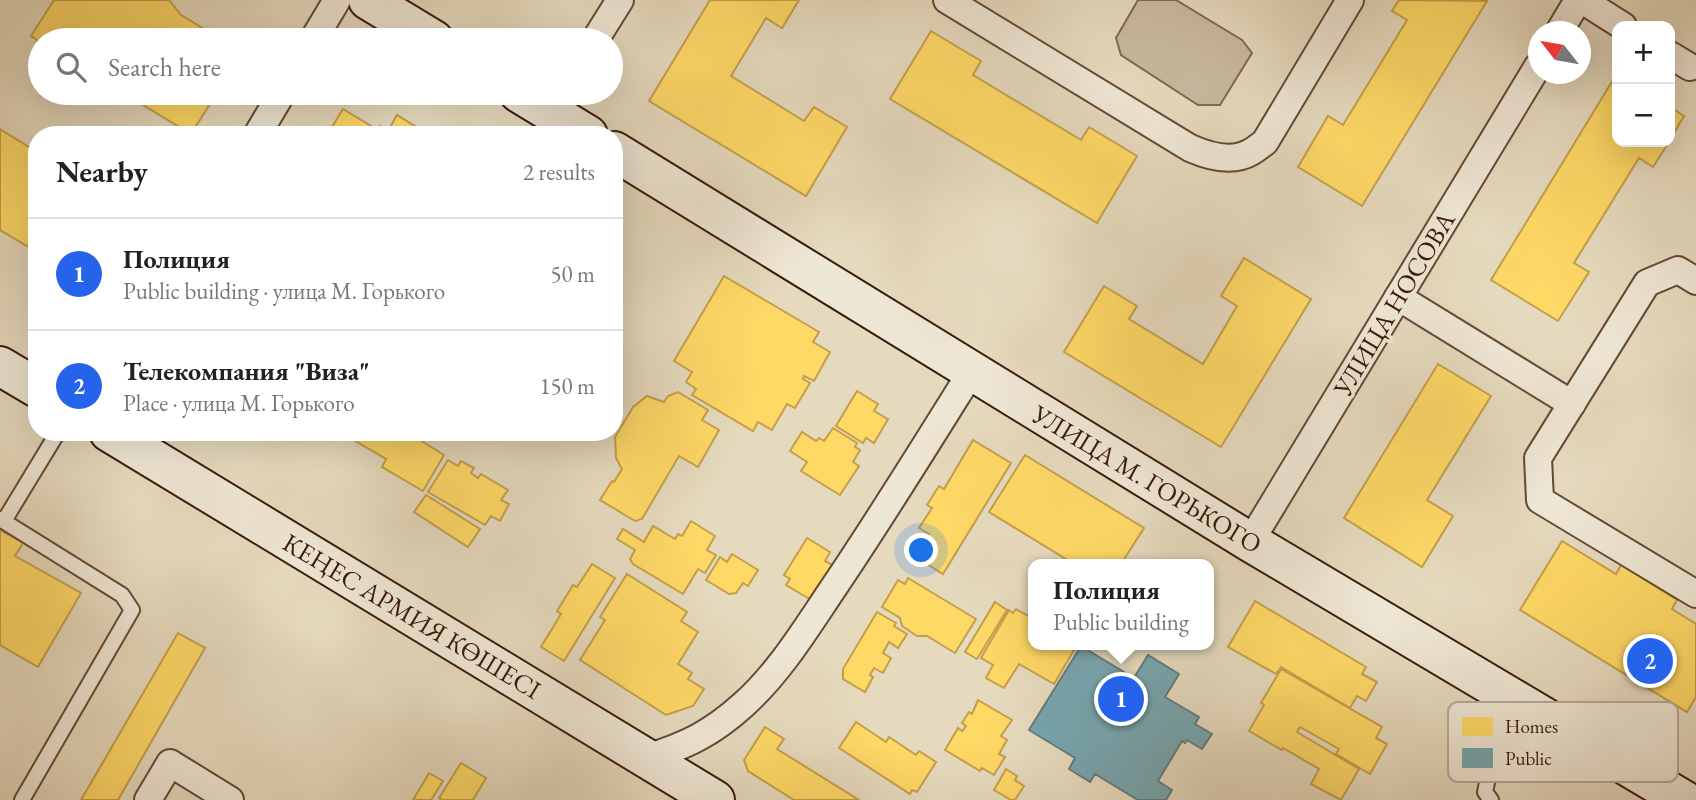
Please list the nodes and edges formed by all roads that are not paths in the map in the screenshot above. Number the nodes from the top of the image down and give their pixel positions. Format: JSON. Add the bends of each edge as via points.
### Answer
{"nodes":[{"id":1,"x":337,"y":0,"type":"edge"},
{"id":2,"x":368,"y":0,"type":"edge"},
{"id":3,"x":620,"y":0,"type":"edge"},
{"id":4,"x":947,"y":0,"type":"edge"},
{"id":5,"x":1350,"y":0,"type":"edge"},
{"id":6,"x":1580,"y":0,"type":"edge"},
{"id":7,"x":1566,"y":21,"type":"edge"},
{"id":8,"x":1615,"y":21,"type":"edge"},
{"id":9,"x":320,"y":28,"type":"edge"},
{"id":10,"x":414,"y":28,"type":"edge"},
{"id":11,"x":602,"y":28,"type":"edge"},
{"id":12,"x":1528,"y":82,"type":"edge"},
{"id":13,"x":275,"y":105,"type":"edge"},
{"id":14,"x":559,"y":105,"type":"edge"},
{"id":15,"x":262,"y":126,"type":"edge"},
{"id":16,"x":579,"y":126,"type":"edge"},
{"id":17,"x":623,"y":157,"type":"edge"},
{"id":18,"x":1696,"y":281,"type":"edge"},
{"id":19,"x":1398,"y":297,"type":"junction"},
{"id":20,"x":0,"y":366,"type":"edge"},
{"id":21,"x":972,"y":371,"type":"junction"},
{"id":22,"x":28,"y":383,"type":"edge"},
{"id":23,"x":1572,"y":404,"type":"junction"},
{"id":24,"x":52,"y":441,"type":"edge"},
{"id":25,"x":124,"y":441,"type":"edge"},
{"id":26,"x":2,"y":520,"type":"edge"},
{"id":27,"x":1250,"y":542,"type":"junction"},
{"id":28,"x":1696,"y":594,"type":"edge"},
{"id":29,"x":1520,"y":702,"type":"edge"},
{"id":30,"x":646,"y":758,"type":"junction"},
{"id":31,"x":1487,"y":782,"type":"edge"},
{"id":32,"x":1654,"y":782,"type":"edge"},
{"id":33,"x":22,"y":800,"type":"edge"},
{"id":34,"x":148,"y":800,"type":"edge"},
{"id":35,"x":230,"y":800,"type":"edge"},
{"id":36,"x":715,"y":800,"type":"edge"},
{"id":37,"x":1492,"y":800,"type":"edge"},
{"id":38,"x":1684,"y":800,"type":"edge"}],
"edges":[{"from":1,"to":9,"type":"street"},
{"from":2,"to":10,"type":"main road"},
{"from":3,"to":11,"type":"street"},
{"from":4,"to":5,"type":"street","via":[[1190,148],[1227,158],[1249,154],[1265,142]]},
{"from":6,"to":7,"type":"street"},
{"from":6,"to":8,"type":"street"},
{"from":12,"to":19,"type":"street","name":"УЛИЦА НОСОВА"},
{"from":13,"to":15,"type":"street"},
{"from":14,"to":16,"type":"main road"},
{"from":17,"to":21,"type":"main road","name":"УЛИЦА М. ГОРЬКОГО"},
{"from":18,"to":23,"type":"street","via":[[1678,270],[1647,283]]},
{"from":19,"to":23,"type":"street"},
{"from":19,"to":27,"type":"street","name":"УЛИЦА НОСОВА"},
{"from":20,"to":22,"type":"main road"},
{"from":21,"to":27,"type":"main road","name":"УЛИЦА М. ГОРЬКОГО"},
{"from":21,"to":30,"type":"street","via":[[865,541],[771,675],[707,733]]},
{"from":23,"to":28,"type":"street","via":[[1538,458],[1540,500]]},
{"from":24,"to":26,"type":"lane"},
{"from":25,"to":30,"type":"main road","name":"КЕҢЕС АРМИЯ КӨШЕСІ"},
{"from":26,"to":33,"type":"lane","via":[[122,595],[132,610]]},
{"from":27,"to":29,"type":"main road","name":"УЛИЦА М. ГОРЬКОГО"},
{"from":30,"to":36,"type":"main road","name":"КЕҢЕС АРМИЯ КӨШЕСІ"},
{"from":31,"to":37,"type":"lane","via":[[1485,792]]},
{"from":32,"to":38,"type":"main road","name":"УЛИЦА М. ГОРЬКОГО"},
{"from":34,"to":35,"type":"street","via":[[170,763]]}]}
